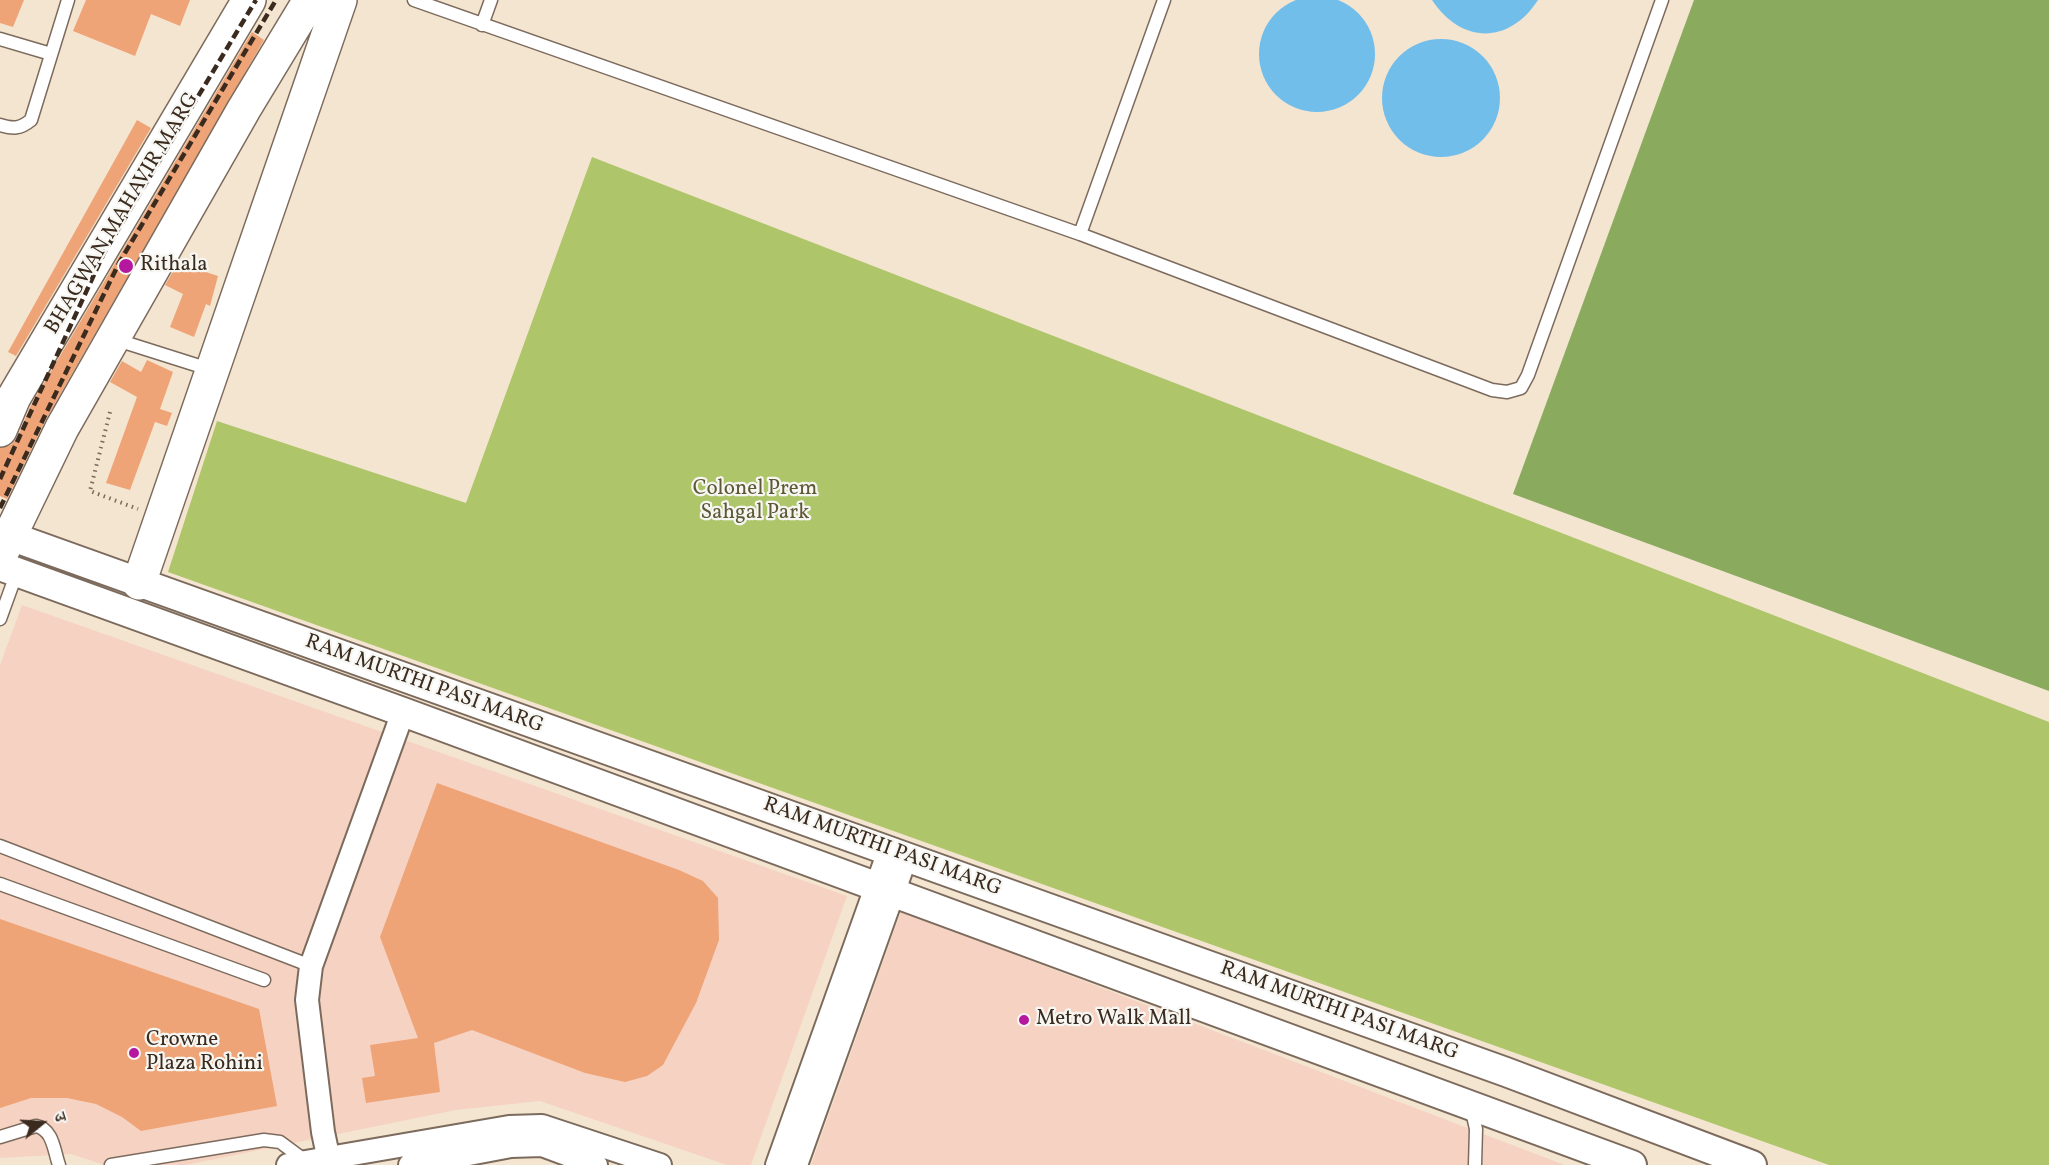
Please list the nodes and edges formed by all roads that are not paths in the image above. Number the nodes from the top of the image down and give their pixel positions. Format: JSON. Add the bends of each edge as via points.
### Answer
{"nodes":[{"id":1,"x":68,"y":0,"type":"edge"},
{"id":2,"x":249,"y":0,"type":"edge"},
{"id":3,"x":310,"y":0,"type":"edge"},
{"id":4,"x":340,"y":0,"type":"edge"},
{"id":5,"x":414,"y":0,"type":"edge"},
{"id":6,"x":491,"y":0,"type":"edge"},
{"id":7,"x":1164,"y":0,"type":"edge"},
{"id":8,"x":1662,"y":0,"type":"edge"},
{"id":9,"x":482,"y":25,"type":"junction"},
{"id":10,"x":0,"y":39,"type":"edge"},
{"id":11,"x":51,"y":54,"type":"junction"},
{"id":12,"x":0,"y":125,"type":"edge"},
{"id":13,"x":1080,"y":234,"type":"junction"},
{"id":14,"x":113,"y":339,"type":"junction"},
{"id":15,"x":212,"y":370,"type":"junction"},
{"id":16,"x":0,"y":430,"type":"edge"},
{"id":17,"x":7,"y":558,"type":"edge"},
{"id":18,"x":139,"y":583,"type":"junction"},
{"id":19,"x":0,"y":619,"type":"edge"},
{"id":20,"x":403,"y":712,"type":"junction"},
{"id":21,"x":0,"y":846,"type":"edge"},
{"id":22,"x":898,"y":854,"type":"junction"},
{"id":23,"x":0,"y":884,"type":"edge"},
{"id":24,"x":884,"y":891,"type":"junction"},
{"id":25,"x":311,"y":966,"type":"junction"},
{"id":26,"x":264,"y":980,"type":"dead end"},
{"id":27,"x":1471,"y":1105,"type":"junction"},
{"id":28,"x":0,"y":1137,"type":"edge"},
{"id":29,"x":313,"y":1162,"type":"edge"},
{"id":30,"x":59,"y":1165,"type":"edge"},
{"id":31,"x":111,"y":1165,"type":"edge"},
{"id":32,"x":410,"y":1165,"type":"edge"},
{"id":33,"x":596,"y":1165,"type":"edge"},
{"id":34,"x":660,"y":1165,"type":"edge"},
{"id":35,"x":777,"y":1165,"type":"edge"},
{"id":36,"x":796,"y":1165,"type":"edge"},
{"id":37,"x":1475,"y":1165,"type":"edge"},
{"id":38,"x":1632,"y":1165,"type":"edge"},
{"id":39,"x":1752,"y":1165,"type":"edge"}],
"edges":[{"from":1,"to":11,"type":"lane"},
{"from":2,"to":16,"type":"main road","name":"BHAGWAN MAHAVIR MARG","via":[[14,397]]},
{"from":3,"to":14,"type":"main road"},
{"from":4,"to":15,"type":"main road"},
{"from":5,"to":9,"type":"lane"},
{"from":6,"to":9,"type":"lane"},
{"from":7,"to":13,"type":"lane"},
{"from":8,"to":13,"type":"lane","via":[[1521,388],[1507,393],[1492,390]]},
{"from":9,"to":13,"type":"lane"},
{"from":10,"to":11,"type":"lane"},
{"from":11,"to":12,"type":"lane","via":[[31,120],[13,129]]},
{"from":14,"to":15,"type":"lane"},
{"from":14,"to":17,"type":"main road","via":[[62,428]]},
{"from":15,"to":18,"type":"main road"},
{"from":17,"to":18,"type":"street","name":"RAM MURTHI PASI MARG"},
{"from":17,"to":19,"type":"lane"},
{"from":17,"to":20,"type":"street","name":"RAM MURTHI PASI MARG"},
{"from":18,"to":22,"type":"street","name":"RAM MURTHI PASI MARG"},
{"from":20,"to":24,"type":"street","name":"RAM MURTHI PASI MARG"},
{"from":20,"to":25,"type":"street"},
{"from":21,"to":25,"type":"lane"},
{"from":22,"to":24,"type":"street"},
{"from":22,"to":39,"type":"street","name":"RAM MURTHI PASI MARG","via":[[1506,1072]]},
{"from":23,"to":26,"type":"lane"},
{"from":24,"to":27,"type":"street","name":"RAM MURTHI PASI MARG"},
{"from":24,"to":35,"type":"street"},
{"from":24,"to":36,"type":"street"},
{"from":25,"to":29,"type":"street","via":[[307,1000]]},
{"from":27,"to":37,"type":"lane","via":[[1476,1129]]},
{"from":27,"to":38,"type":"street","name":"RAM MURTHI PASI MARG"},
{"from":28,"to":30,"type":"lane","via":[[42,1127],[49,1135]]},
{"from":29,"to":31,"type":"lane","via":[[280,1142],[264,1140]]},
{"from":29,"to":34,"type":"street","via":[[509,1127],[542,1126]]},
{"from":32,"to":33,"type":"street","via":[[510,1146],[542,1145]]}]}
